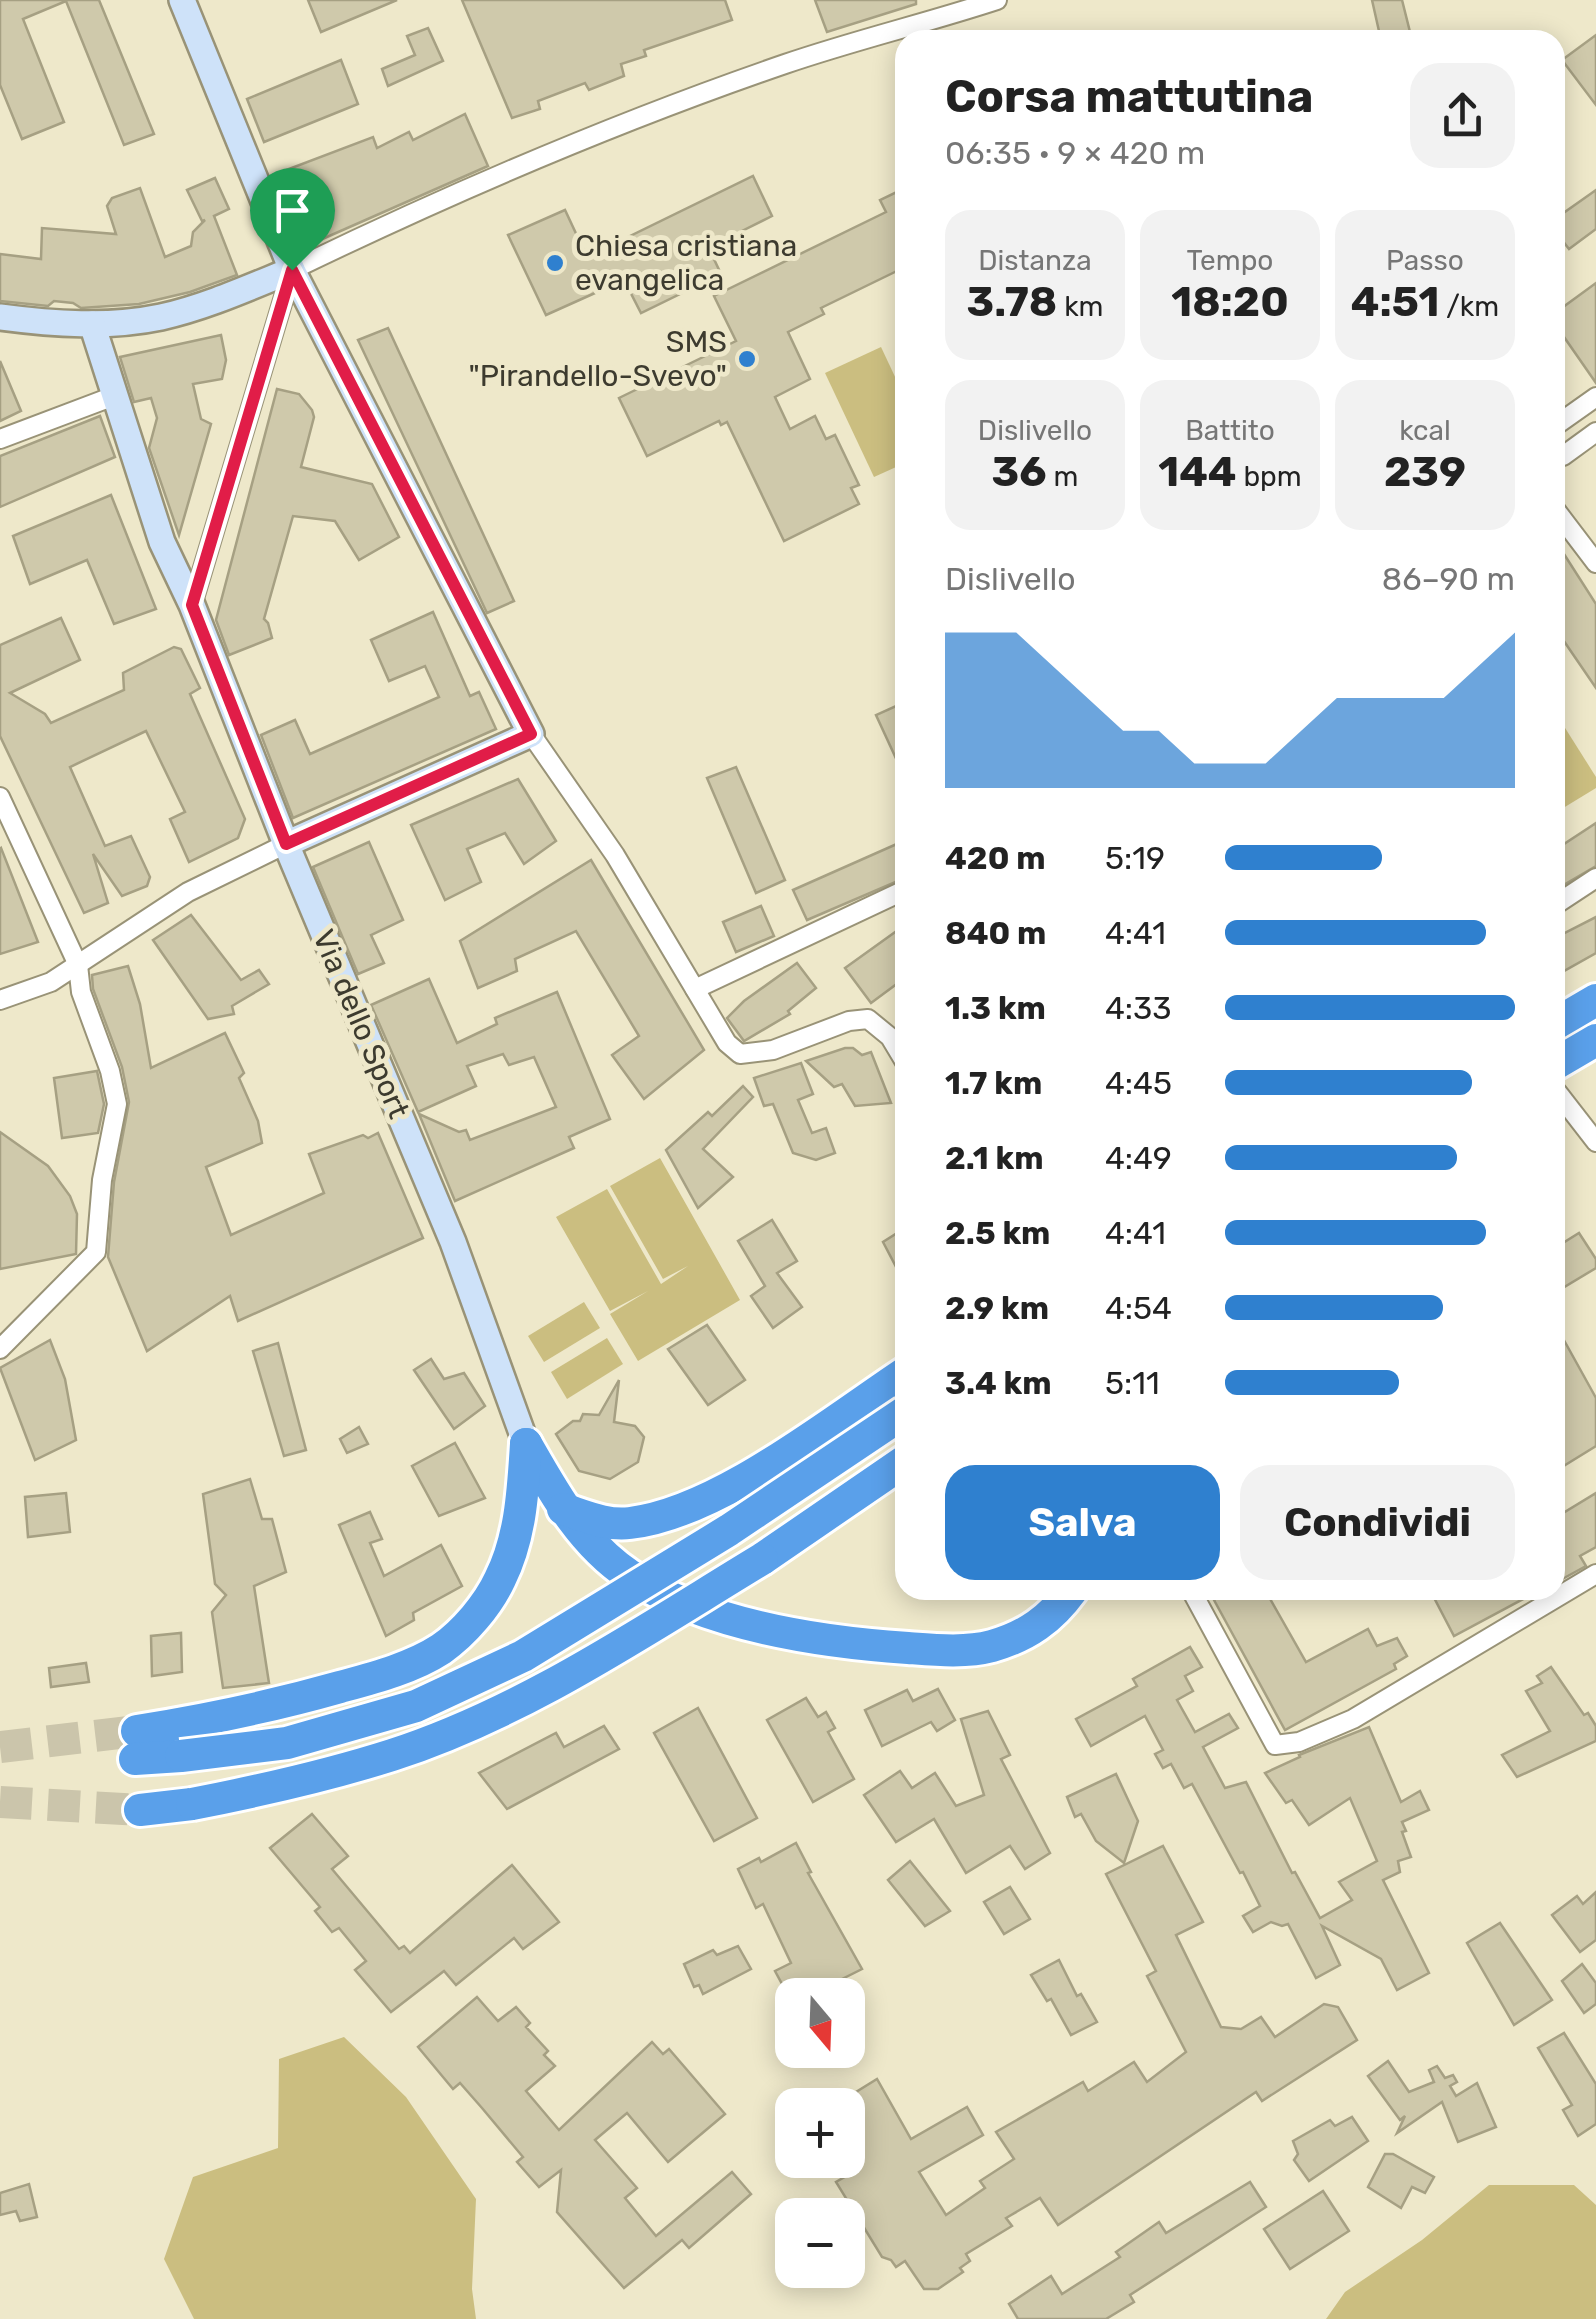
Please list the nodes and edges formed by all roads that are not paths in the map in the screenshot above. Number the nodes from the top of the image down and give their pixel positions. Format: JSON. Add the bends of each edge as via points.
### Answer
{"nodes":[{"id":1,"x":182,"y":0,"type":"edge"},
{"id":2,"x":997,"y":0,"type":"edge"},
{"id":3,"x":897,"y":30,"type":"edge"},
{"id":4,"x":895,"y":31,"type":"edge"},
{"id":5,"x":292,"y":270,"type":"junction"},
{"id":6,"x":0,"y":317,"type":"edge"},
{"id":7,"x":92,"y":324,"type":"junction"},
{"id":8,"x":114,"y":396,"type":"junction"},
{"id":9,"x":1596,"y":397,"type":"edge"},
{"id":10,"x":1565,"y":419,"type":"edge"},
{"id":11,"x":1596,"y":432,"type":"edge"},
{"id":12,"x":0,"y":440,"type":"edge"},
{"id":13,"x":1565,"y":455,"type":"edge"},
{"id":14,"x":1565,"y":522,"type":"edge"},
{"id":15,"x":1596,"y":563,"type":"edge"},
{"id":16,"x":192,"y":605,"type":"junction"},
{"id":17,"x":531,"y":734,"type":"junction"},
{"id":18,"x":0,"y":797,"type":"edge"},
{"id":19,"x":286,"y":844,"type":"junction"},
{"id":20,"x":1596,"y":878,"type":"edge"},
{"id":21,"x":895,"y":895,"type":"edge"},
{"id":22,"x":1565,"y":898,"type":"edge"},
{"id":23,"x":78,"y":965,"type":"junction"},
{"id":24,"x":695,"y":988,"type":"junction"},
{"id":25,"x":0,"y":1000,"type":"edge"},
{"id":26,"x":1596,"y":1000,"type":"edge"},
{"id":27,"x":1565,"y":1018,"type":"edge"},
{"id":28,"x":1596,"y":1040,"type":"edge"},
{"id":29,"x":895,"y":1046,"type":"edge"},
{"id":30,"x":1565,"y":1069,"type":"edge"},
{"id":31,"x":1565,"y":1092,"type":"edge"},
{"id":32,"x":1596,"y":1142,"type":"edge"},
{"id":33,"x":0,"y":1350,"type":"edge"},
{"id":34,"x":895,"y":1380,"type":"edge"},
{"id":35,"x":895,"y":1419,"type":"edge"},
{"id":36,"x":526,"y":1444,"type":"junction"},
{"id":37,"x":895,"y":1469,"type":"edge"},
{"id":38,"x":895,"y":1477,"type":"edge"},
{"id":39,"x":860,"y":1493,"type":"junction"},
{"id":40,"x":563,"y":1509,"type":"junction"},
{"id":41,"x":1596,"y":1574,"type":"edge"},
{"id":42,"x":1565,"y":1593,"type":"edge"},
{"id":43,"x":1064,"y":1600,"type":"edge"},
{"id":44,"x":1196,"y":1600,"type":"edge"},
{"id":45,"x":1553,"y":1600,"type":"edge"},
{"id":46,"x":176,"y":1741,"type":"junction"},
{"id":47,"x":136,"y":1745,"type":"tunnel mouth"},
{"id":48,"x":140,"y":1810,"type":"tunnel mouth"}],
"edges":[{"from":1,"to":5,"type":"street"},
{"from":2,"to":3,"type":"street"},
{"from":4,"to":5,"type":"street","via":[[608,128]]},
{"from":5,"to":7,"type":"street","via":[[161,317]]},
{"from":5,"to":16,"type":"street"},
{"from":5,"to":17,"type":"street"},
{"from":6,"to":7,"type":"street"},
{"from":7,"to":8,"type":"street","name":"Via dello Sport"},
{"from":8,"to":12,"type":"street"},
{"from":8,"to":16,"type":"street","name":"Via dello Sport","via":[[162,542]]},
{"from":9,"to":10,"type":"street"},
{"from":11,"to":13,"type":"street"},
{"from":14,"to":15,"type":"street"},
{"from":16,"to":19,"type":"street","name":"Via dello Sport"},
{"from":17,"to":19,"type":"street"},
{"from":17,"to":24,"type":"street","via":[[615,854]]},
{"from":18,"to":23,"type":"street"},
{"from":19,"to":23,"type":"street","via":[[180,896]]},
{"from":19,"to":36,"type":"street","name":"Via dello Sport","via":[[453,1242]]},
{"from":20,"to":22,"type":"street"},
{"from":21,"to":24,"type":"street"},
{"from":23,"to":25,"type":"street"},
{"from":23,"to":33,"type":"street","via":[[116,1104],[96,1252]]},
{"from":24,"to":29,"type":"street","via":[[722,1038],[740,1054],[868,1019]]},
{"from":26,"to":27,"type":"highway"},
{"from":28,"to":30,"type":"highway"},
{"from":31,"to":32,"type":"street"},
{"from":34,"to":40,"type":"highway","via":[[734,1486],[678,1512],[630,1524]]},
{"from":35,"to":46,"type":"highway","bridge":true,"via":[[729,1530],[506,1665],[416,1706],[287,1743]]},
{"from":36,"to":40,"type":"highway"},
{"from":36,"to":46,"type":"highway","via":[[516,1535],[500,1580],[474,1618],[440,1649],[384,1675]]},
{"from":37,"to":39,"type":"highway"},
{"from":38,"to":39,"type":"highway"},
{"from":39,"to":48,"type":"highway","bridge":true,"via":[[762,1560],[567,1677],[490,1715],[394,1754],[279,1787]]},
{"from":40,"to":43,"type":"highway","via":[[626,1573],[667,1597],[788,1633],[882,1646],[988,1647],[1026,1634]]},
{"from":41,"to":42,"type":"street"},
{"from":44,"to":45,"type":"street","via":[[1275,1745],[1354,1719]]},
{"from":46,"to":47,"type":"highway"}]}
